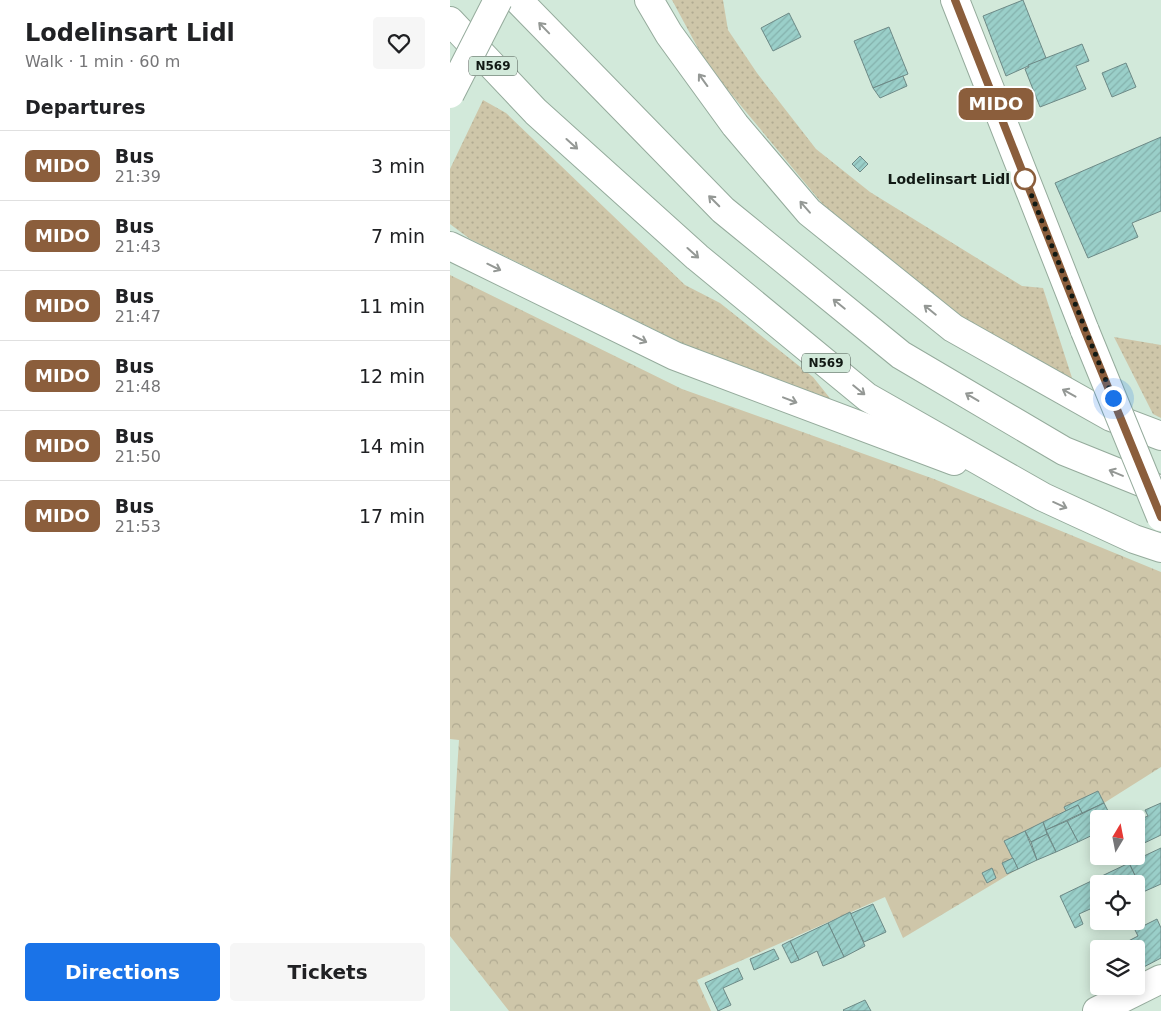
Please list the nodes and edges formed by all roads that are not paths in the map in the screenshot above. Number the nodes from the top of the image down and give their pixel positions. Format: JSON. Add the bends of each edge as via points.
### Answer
{"nodes":[{"id":1,"x":498,"y":0,"type":"edge"},
{"id":2,"x":518,"y":0,"type":"edge"},
{"id":3,"x":649,"y":0,"type":"edge"},
{"id":4,"x":955,"y":0,"type":"edge"},
{"id":5,"x":450,"y":21,"type":"edge"},
{"id":6,"x":450,"y":94,"type":"edge"},
{"id":7,"x":450,"y":246,"type":"edge"},
{"id":8,"x":1161,"y":436,"type":"edge"},
{"id":9,"x":1031,"y":490,"type":"junction"},
{"id":10,"x":1161,"y":490,"type":"edge"},
{"id":11,"x":1161,"y":517,"type":"edge"},
{"id":12,"x":1161,"y":548,"type":"edge"},
{"id":13,"x":1161,"y":979,"type":"edge"},
{"id":14,"x":1098,"y":1011,"type":"edge"}],
"edges":[{"from":1,"to":6,"type":"main road","bridge":true},
{"from":10,"to":2,"type":"main road","one_way":true,"via":[[1064,451],[901,355],[723,210]]},
{"from":8,"to":3,"type":"main road","one_way":true,"via":[[1111,417],[953,328],[809,212],[735,125],[669,34]]},
{"from":4,"to":11,"type":"main road","bridge":true},
{"from":5,"to":9,"type":"main road","number":"N569","one_way":true,"via":[[536,112],[682,244],[867,397]]},
{"from":7,"to":9,"type":"main road","one_way":true,"via":[[675,356]]},
{"from":9,"to":12,"type":"main road","number":"N569","one_way":true},
{"from":13,"to":14,"type":"main road"}]}
